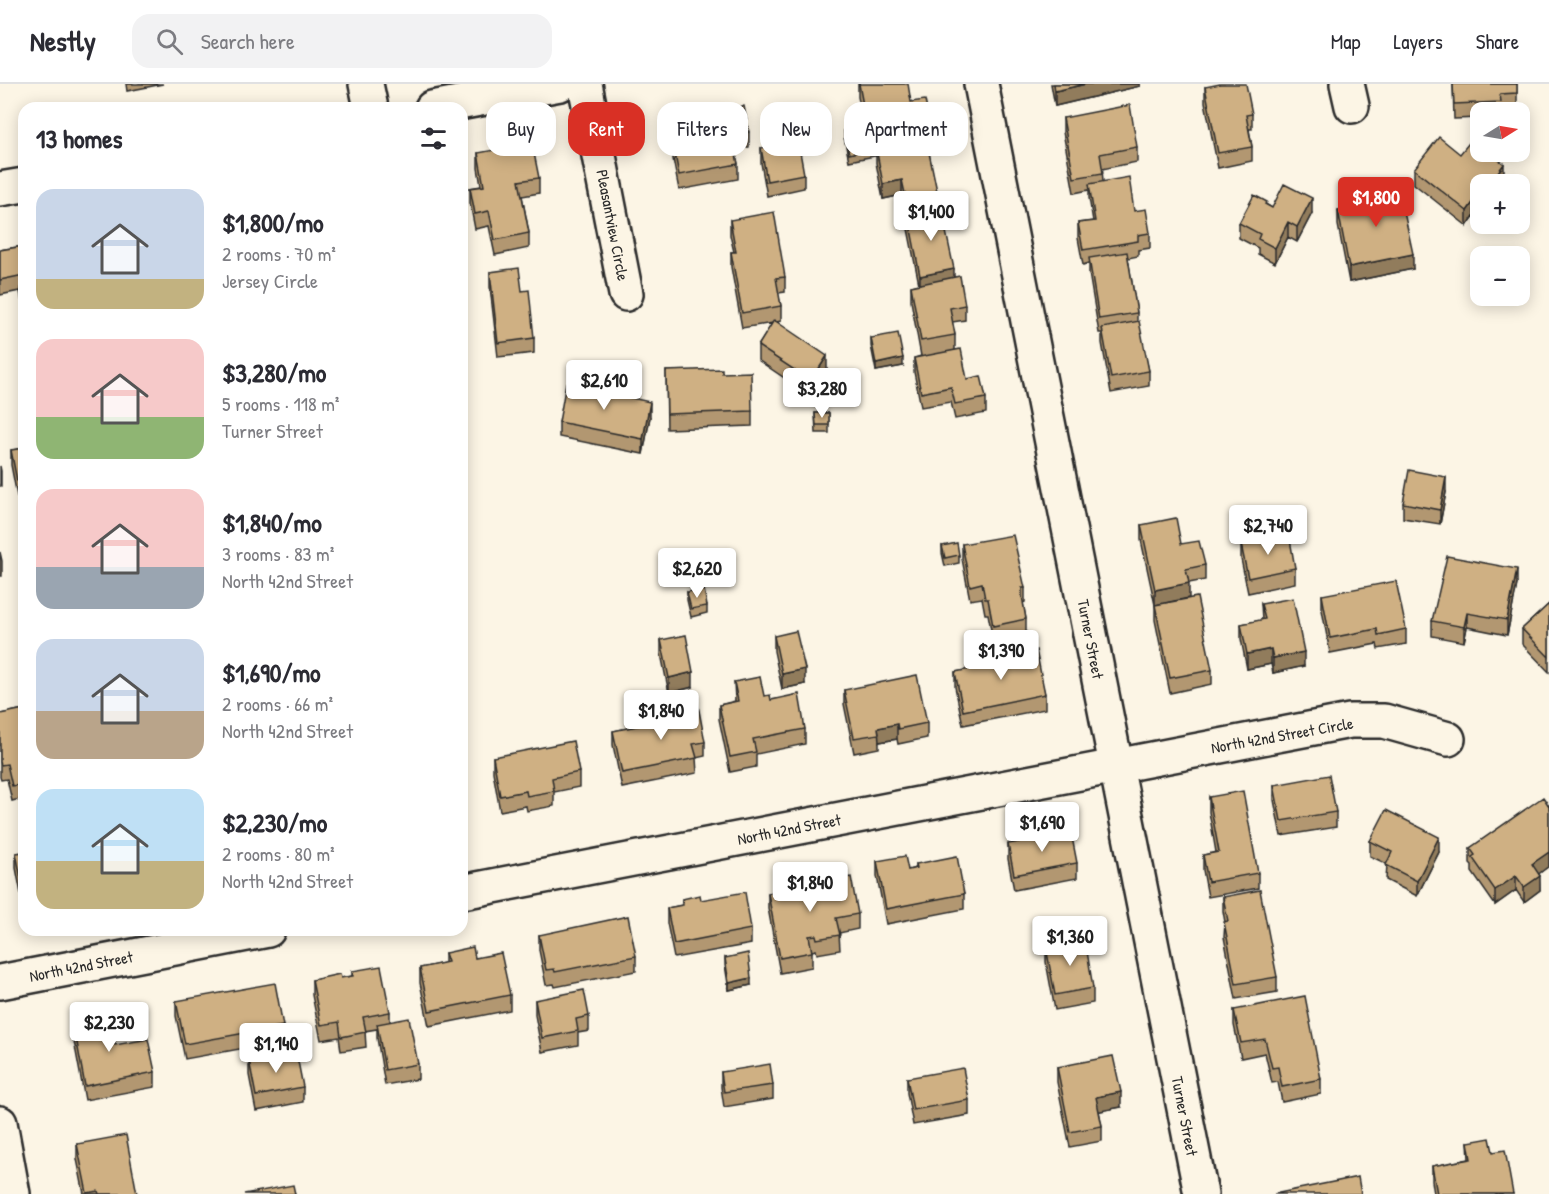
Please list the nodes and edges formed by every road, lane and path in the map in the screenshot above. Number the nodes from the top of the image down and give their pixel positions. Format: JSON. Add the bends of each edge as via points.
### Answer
{"nodes":[{"id":1,"x":366,"y":84,"type":"edge"},
{"id":2,"x":560,"y":84,"type":"edge"},
{"id":3,"x":585,"y":84,"type":"edge"},
{"id":4,"x":981,"y":84,"type":"edge"},
{"id":5,"x":370,"y":102,"type":"edge"},
{"id":6,"x":464,"y":102,"type":"edge"},
{"id":7,"x":18,"y":185,"type":"edge"},
{"id":8,"x":0,"y":189,"type":"edge"},
{"id":9,"x":626,"y":294,"type":"dead end"},
{"id":10,"x":1448,"y":739,"type":"dead end"},
{"id":11,"x":1116,"y":766,"type":"junction"},
{"id":12,"x":468,"y":891,"type":"edge"},
{"id":13,"x":237,"y":936,"type":"edge"},
{"id":14,"x":0,"y":982,"type":"edge"},
{"id":15,"x":0,"y":1123,"type":"edge"},
{"id":16,"x":14,"y":1194,"type":"edge"},
{"id":17,"x":1201,"y":1194,"type":"edge"}],
"edges":[{"from":1,"to":5,"type":"street"},
{"from":2,"to":6,"type":"street"},
{"from":3,"to":9,"type":"street","name":"Pleasantview Circle"},
{"from":4,"to":11,"type":"street","name":"Turner Street"},
{"from":7,"to":8,"type":"street"},
{"from":10,"to":11,"type":"street","name":"North 42nd Street Circle","via":[[1384,721],[1350,721]]},
{"from":11,"to":12,"type":"street","name":"North 42nd Street"},
{"from":11,"to":17,"type":"street","name":"Turner Street"},
{"from":13,"to":14,"type":"street","name":"North 42nd Street"},
{"from":15,"to":16,"type":"street"}]}
